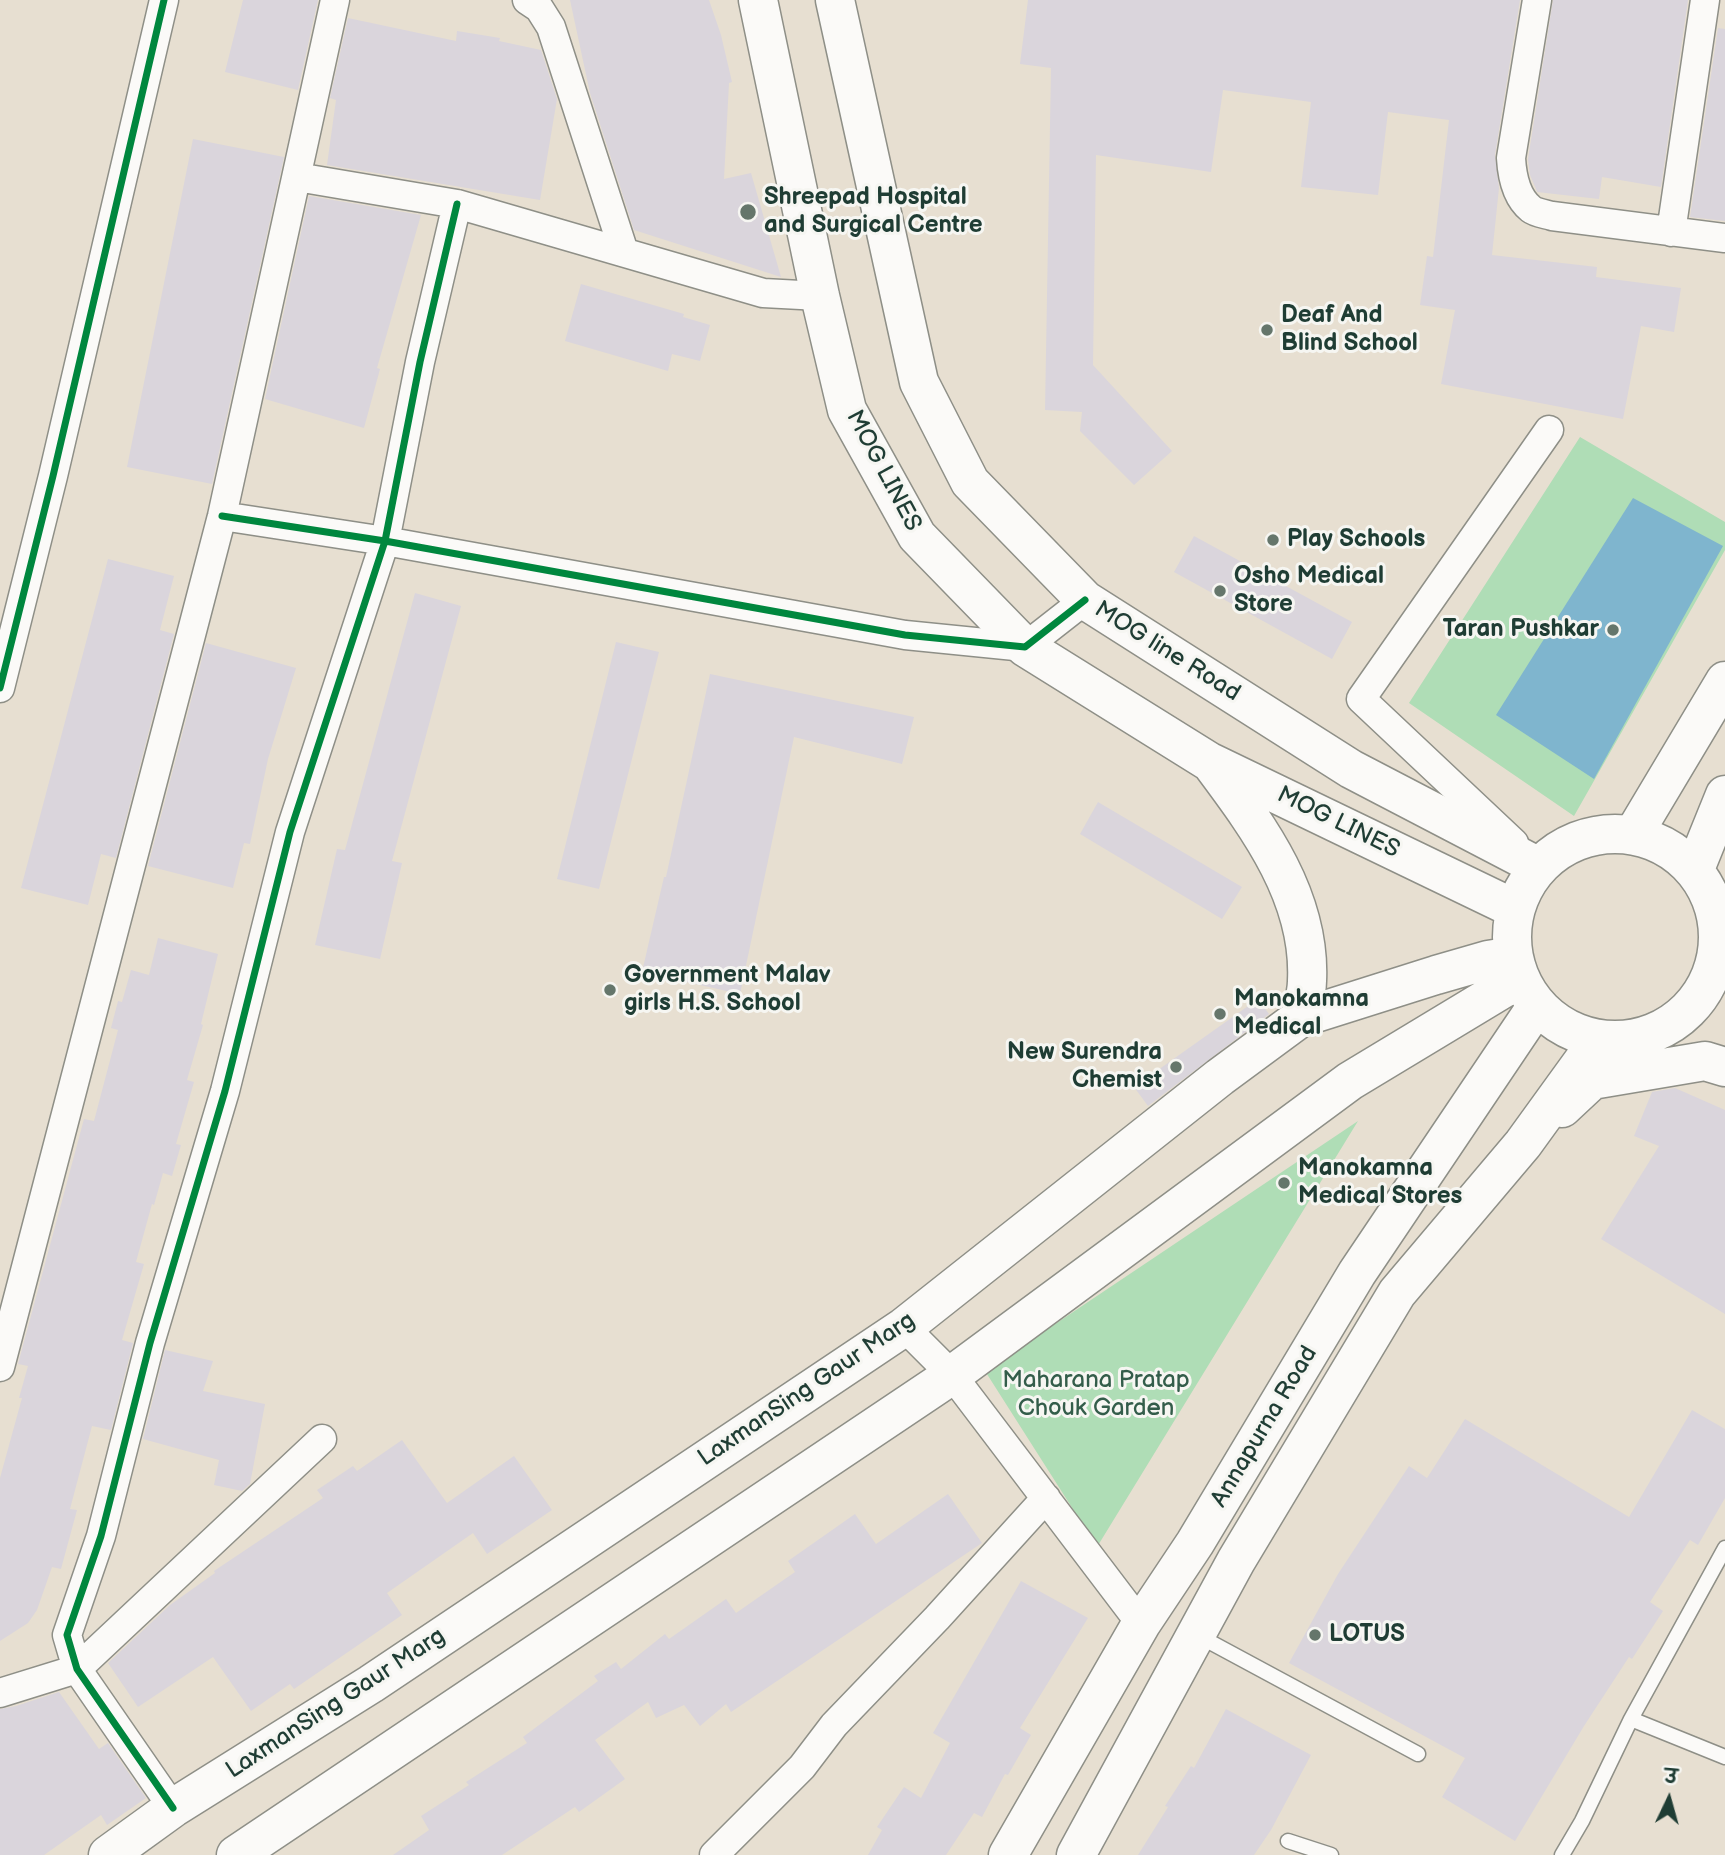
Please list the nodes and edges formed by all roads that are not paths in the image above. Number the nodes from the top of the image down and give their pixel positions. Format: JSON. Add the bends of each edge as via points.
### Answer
{"nodes":[{"id":1,"x":164,"y":0,"type":"edge"},
{"id":2,"x":335,"y":0,"type":"edge"},
{"id":3,"x":527,"y":0,"type":"edge"},
{"id":4,"x":758,"y":0,"type":"edge"},
{"id":5,"x":835,"y":0,"type":"edge"},
{"id":6,"x":1538,"y":0,"type":"edge"},
{"id":7,"x":1705,"y":0,"type":"edge"},
{"id":8,"x":297,"y":177,"type":"junction"},
{"id":9,"x":457,"y":204,"type":"junction"},
{"id":10,"x":1671,"y":232,"type":"junction"},
{"id":11,"x":1725,"y":238,"type":"edge"},
{"id":12,"x":624,"y":252,"type":"junction"},
{"id":13,"x":820,"y":296,"type":"junction"},
{"id":14,"x":1549,"y":430,"type":"dead end"},
{"id":15,"x":222,"y":516,"type":"junction"},
{"id":16,"x":385,"y":541,"type":"junction"},
{"id":17,"x":1085,"y":600,"type":"junction"},
{"id":18,"x":1025,"y":647,"type":"junction"},
{"id":19,"x":1725,"y":681,"type":"edge"},
{"id":20,"x":0,"y":688,"type":"edge"},
{"id":21,"x":1208,"y":761,"type":"junction"},
{"id":22,"x":1725,"y":795,"type":"edge"},
{"id":23,"x":1633,"y":835,"type":"junction"},
{"id":24,"x":1539,"y":867,"type":"junction"},
{"id":25,"x":1695,"y":869,"type":"junction"},
{"id":26,"x":1515,"y":909,"type":"junction"},
{"id":27,"x":1722,"y":948,"type":"edge"},
{"id":28,"x":1523,"y":981,"type":"junction"},
{"id":29,"x":1709,"y":1013,"type":"edge"},
{"id":30,"x":1300,"y":1018,"type":"junction"},
{"id":31,"x":1599,"y":1039,"type":"junction"},
{"id":32,"x":1725,"y":1068,"type":"edge"},
{"id":33,"x":1522,"y":1144,"type":"junction"},
{"id":34,"x":904,"y":1326,"type":"junction"},
{"id":35,"x":0,"y":1367,"type":"edge"},
{"id":36,"x":952,"y":1375,"type":"junction"},
{"id":37,"x":322,"y":1439,"type":"dead end"},
{"id":38,"x":1046,"y":1498,"type":"junction"},
{"id":39,"x":1725,"y":1548,"type":"edge"},
{"id":40,"x":1141,"y":1624,"type":"junction"},
{"id":41,"x":1195,"y":1633,"type":"junction"},
{"id":42,"x":77,"y":1669,"type":"junction"},
{"id":43,"x":0,"y":1693,"type":"edge"},
{"id":44,"x":1631,"y":1719,"type":"junction"},
{"id":45,"x":1418,"y":1754,"type":"dead end"},
{"id":46,"x":1725,"y":1757,"type":"edge"},
{"id":47,"x":173,"y":1808,"type":"junction"},
{"id":48,"x":1288,"y":1841,"type":"dead end"},
{"id":49,"x":108,"y":1855,"type":"edge"},
{"id":50,"x":236,"y":1855,"type":"edge"},
{"id":51,"x":714,"y":1855,"type":"edge"},
{"id":52,"x":1008,"y":1855,"type":"edge"},
{"id":53,"x":1076,"y":1855,"type":"edge"},
{"id":54,"x":1331,"y":1855,"type":"edge"},
{"id":55,"x":1562,"y":1855,"type":"edge"}],
"edges":[{"from":1,"to":20,"type":"street"},
{"from":2,"to":8,"type":"street"},
{"from":3,"to":12,"type":"street","via":[[539,8],[551,27]]},
{"from":4,"to":13,"type":"main road","name":"MOG LINES"},
{"from":5,"to":17,"type":"main road","name":"MOG line Road","via":[[919,382],[970,482]]},
{"from":6,"to":10,"type":"street","via":[[1510,158],[1518,193],[1531,209],[1552,216]]},
{"from":7,"to":10,"type":"street"},
{"from":8,"to":9,"type":"street"},
{"from":8,"to":15,"type":"street"},
{"from":9,"to":12,"type":"street"},
{"from":9,"to":16,"type":"street"},
{"from":10,"to":11,"type":"street"},
{"from":12,"to":13,"type":"street","via":[[762,293]]},
{"from":13,"to":18,"type":"main road","name":"MOG LINES","via":[[848,410],[917,536]]},
{"from":14,"to":24,"type":"street","via":[[1361,699]]},
{"from":15,"to":16,"type":"street"},
{"from":15,"to":35,"type":"street"},
{"from":16,"to":18,"type":"street","via":[[905,635]]},
{"from":16,"to":42,"type":"street","via":[[290,832],[225,1091],[150,1343],[101,1536],[67,1635]]},
{"from":17,"to":18,"type":"street"},
{"from":17,"to":24,"type":"main road","name":"MOG line Road","via":[[1351,769]]},
{"from":18,"to":21,"type":"main road","name":"MOG LINES"},
{"from":19,"to":23,"type":"main road"},
{"from":21,"to":26,"type":"main road","name":"MOG LINES"},
{"from":21,"to":30,"type":"main road","via":[[1256,824],[1289,887],[1300,918],[1307,971]]},
{"from":22,"to":25,"type":"main road"},
{"from":23,"to":24,"type":"main road","via":[[1599,835],[1577,842]]},
{"from":23,"to":25,"type":"main road","via":[[1666,847]]},
{"from":24,"to":26,"type":"main road","via":[[1524,886]]},
{"from":25,"to":27,"type":"main road","via":[[1710,893]]},
{"from":26,"to":28,"type":"main road","via":[[1511,933]]},
{"from":27,"to":29,"type":"main road","via":[[1711,979]]},
{"from":28,"to":30,"type":"main road","name":"LaxmanSing Gaur Marg","via":[[1488,960]]},
{"from":28,"to":31,"type":"main road","via":[[1576,1033]]},
{"from":28,"to":36,"type":"main road","via":[[1350,1081]]},
{"from":28,"to":40,"type":"main road","name":"Annapurna Road","via":[[1357,1273],[1195,1543]]},
{"from":29,"to":31,"type":"main road","via":[[1634,1040]]},
{"from":30,"to":34,"type":"main road","name":"LaxmanSing Gaur Marg"},
{"from":31,"to":33,"type":"main road","name":"Annapurna Road"},
{"from":32,"to":33,"type":"main road","via":[[1705,1061],[1592,1080]]},
{"from":33,"to":41,"type":"main road","name":"Annapurna Road","via":[[1397,1293]]},
{"from":34,"to":36,"type":"street"},
{"from":34,"to":47,"type":"main road","name":"LaxmanSing Gaur Marg","via":[[371,1684]]},
{"from":36,"to":38,"type":"street"},
{"from":36,"to":50,"type":"main road"},
{"from":37,"to":42,"type":"street"},
{"from":38,"to":40,"type":"street"},
{"from":38,"to":51,"type":"street","via":[[834,1725],[802,1767]]},
{"from":39,"to":44,"type":"lane"},
{"from":40,"to":52,"type":"main road","name":"Annapurna Road"},
{"from":41,"to":45,"type":"lane"},
{"from":41,"to":53,"type":"main road","name":"Annapurna Road"},
{"from":42,"to":43,"type":"street"},
{"from":42,"to":47,"type":"street"},
{"from":44,"to":46,"type":"lane"},
{"from":44,"to":55,"type":"lane"},
{"from":47,"to":49,"type":"main road","name":"LaxmanSing Gaur Marg"},
{"from":48,"to":54,"type":"lane"}]}
